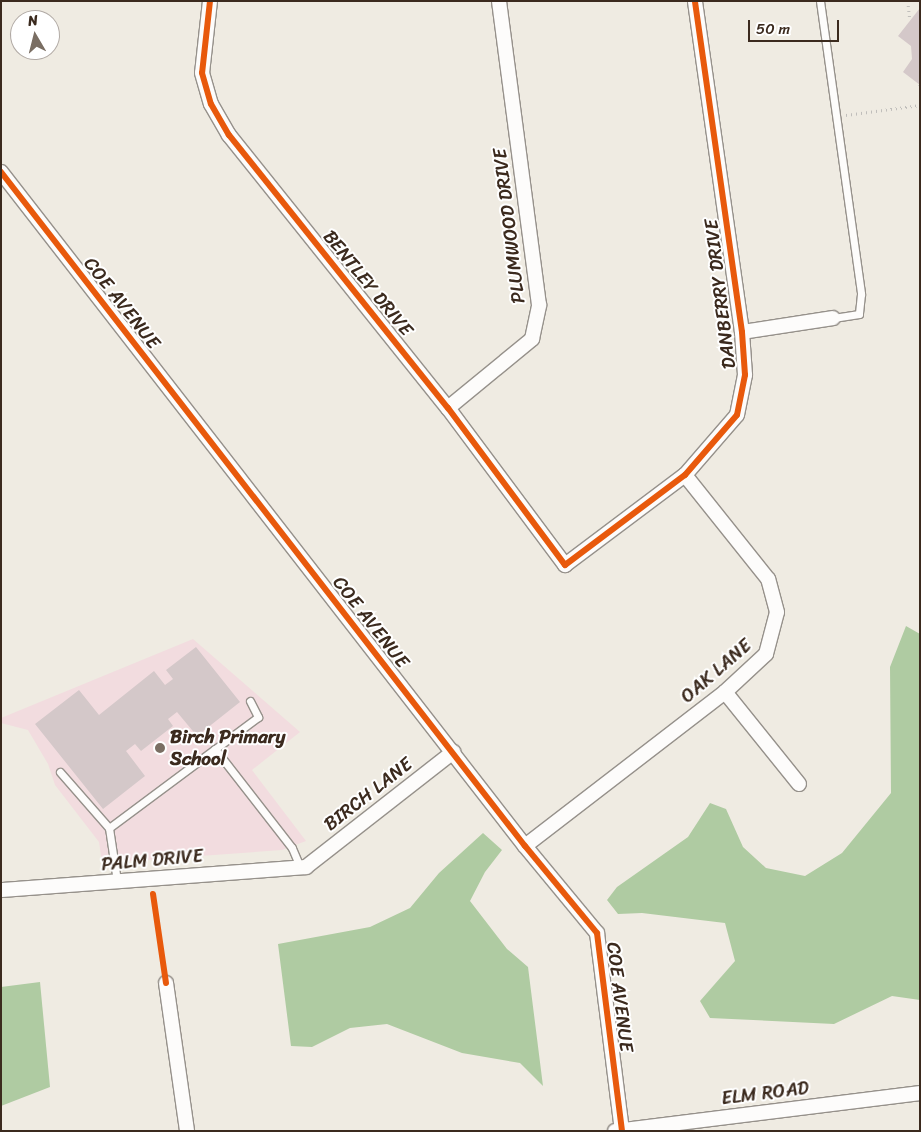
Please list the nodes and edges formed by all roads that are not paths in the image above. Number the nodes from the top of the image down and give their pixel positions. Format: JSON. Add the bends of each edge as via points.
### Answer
{"nodes":[{"id":1,"x":210,"y":1,"type":"edge"},
{"id":2,"x":499,"y":1,"type":"edge"},
{"id":3,"x":694,"y":1,"type":"edge"},
{"id":4,"x":820,"y":1,"type":"edge"},
{"id":5,"x":1,"y":172,"type":"edge"},
{"id":6,"x":834,"y":318,"type":"joint"},
{"id":7,"x":742,"y":332,"type":"junction"},
{"id":8,"x":448,"y":408,"type":"junction"},
{"id":9,"x":685,"y":475,"type":"junction"},
{"id":10,"x":565,"y":565,"type":"joint"},
{"id":11,"x":725,"y":692,"type":"junction"},
{"id":12,"x":250,"y":701,"type":"dead end"},
{"id":13,"x":215,"y":749,"type":"junction"},
{"id":14,"x":454,"y":752,"type":"junction"},
{"id":15,"x":60,"y":772,"type":"dead end"},
{"id":16,"x":799,"y":784,"type":"dead end"},
{"id":17,"x":109,"y":828,"type":"junction"},
{"id":18,"x":525,"y":846,"type":"junction"},
{"id":19,"x":303,"y":867,"type":"junction"},
{"id":20,"x":117,"y":881,"type":"junction"},
{"id":21,"x":1,"y":890,"type":"edge"},
{"id":22,"x":166,"y":983,"type":"dead end"},
{"id":23,"x":920,"y":1093,"type":"edge"},
{"id":24,"x":619,"y":1130,"type":"edge"},
{"id":25,"x":187,"y":1131,"type":"edge"}],
"edges":[{"from":1,"to":8,"type":"street","name":"BENTLEY DRIVE","via":[[202,73],[211,104],[229,135]]},
{"from":2,"to":8,"type":"street","name":"PLUMWOOD DRIVE","via":[[539,305],[532,339]]},
{"from":3,"to":7,"type":"street","name":"DANBERRY DRIVE"},
{"from":4,"to":6,"type":"lane","via":[[861,294],[859,314]]},
{"from":5,"to":14,"type":"street","name":"COE AVENUE"},
{"from":6,"to":7,"type":"street"},
{"from":7,"to":9,"type":"street","name":"DANBERRY DRIVE","via":[[745,375],[737,415]]},
{"from":8,"to":10,"type":"street","name":"BENTLEY DRIVE"},
{"from":9,"to":10,"type":"street","name":"DANBERRY DRIVE"},
{"from":9,"to":11,"type":"street","name":"OAK LANE","via":[[768,579],[777,612],[766,654]]},
{"from":11,"to":16,"type":"street"},
{"from":11,"to":18,"type":"street","name":"OAK LANE"},
{"from":12,"to":13,"type":"lane","via":[[258,717]]},
{"from":13,"to":17,"type":"lane"},
{"from":13,"to":19,"type":"lane","via":[[292,848]]},
{"from":14,"to":18,"type":"street","name":"COE AVENUE"},
{"from":14,"to":19,"type":"street","name":"BIRCH LANE"},
{"from":15,"to":17,"type":"lane"},
{"from":17,"to":20,"type":"lane"},
{"from":18,"to":24,"type":"street","name":"COE AVENUE","via":[[598,934]]},
{"from":19,"to":20,"type":"street","name":"PALM DRIVE"},
{"from":20,"to":21,"type":"street","name":"PALM DRIVE"},
{"from":22,"to":25,"type":"street"},
{"from":23,"to":24,"type":"street","name":"ELM ROAD"}]}
